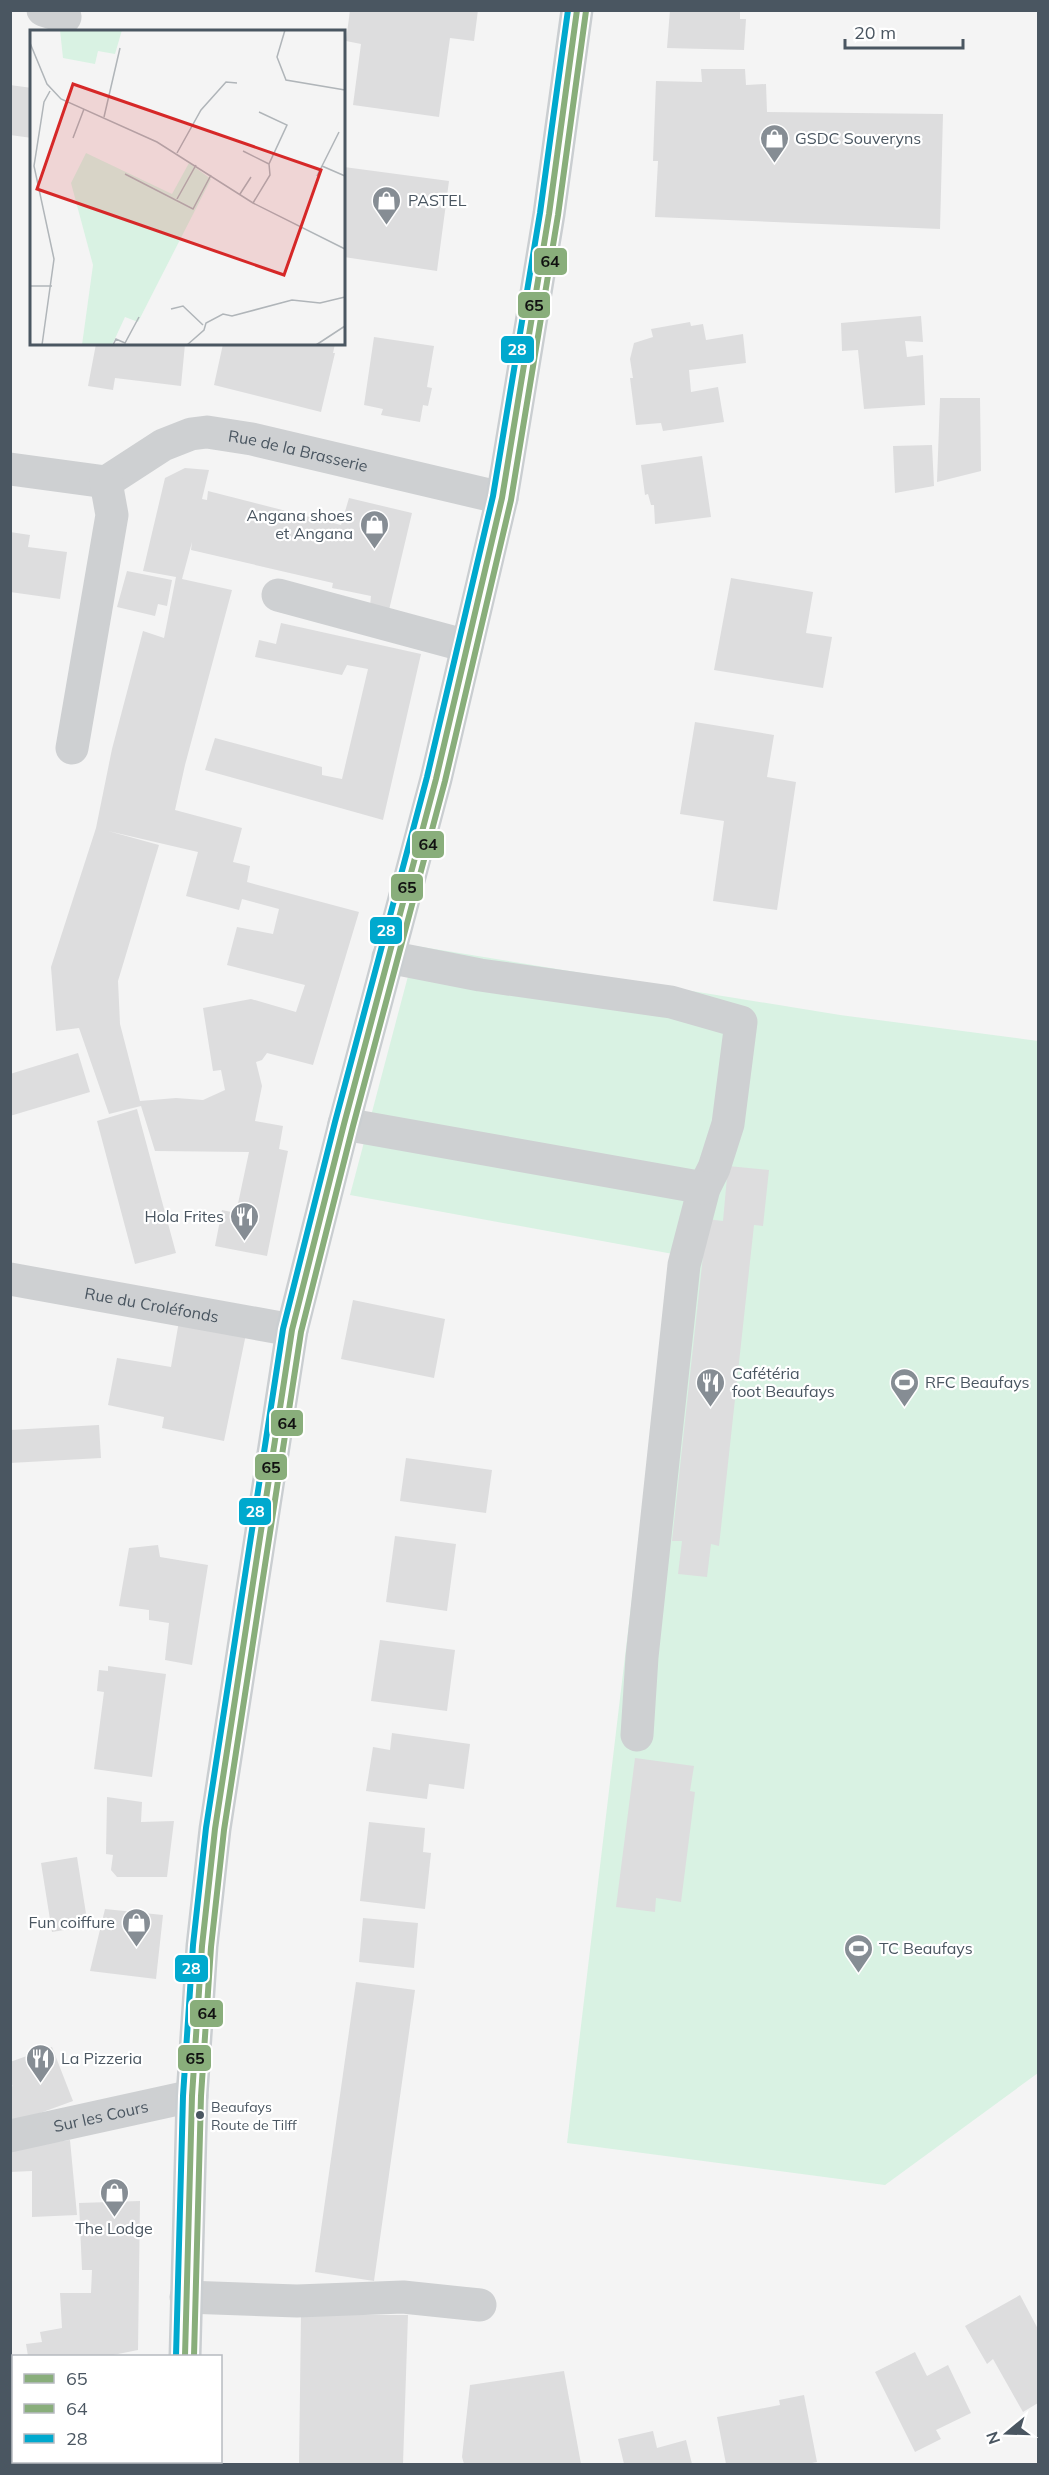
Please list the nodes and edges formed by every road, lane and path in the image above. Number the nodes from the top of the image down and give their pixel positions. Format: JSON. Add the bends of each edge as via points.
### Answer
{"nodes":[{"id":1,"x":577,"y":10,"type":"edge"},
{"id":2,"x":10,"y":469,"type":"edge"},
{"id":3,"x":106,"y":482,"type":"junction"},
{"id":4,"x":502,"y":498,"type":"junction"},
{"id":5,"x":278,"y":596,"type":"dead end"},
{"id":6,"x":467,"y":646,"type":"junction"},
{"id":7,"x":72,"y":748,"type":"dead end"},
{"id":8,"x":388,"y":957,"type":"junction"},
{"id":9,"x":344,"y":1124,"type":"junction"},
{"id":10,"x":704,"y":1188,"type":"junction"},
{"id":11,"x":10,"y":1279,"type":"edge"},
{"id":12,"x":292,"y":1330,"type":"junction"},
{"id":13,"x":637,"y":1735,"type":"dead end"},
{"id":14,"x":192,"y":2096,"type":"junction"},
{"id":15,"x":10,"y":2136,"type":"edge"},
{"id":16,"x":186,"y":2297,"type":"junction"},
{"id":17,"x":480,"y":2305,"type":"dead end"},
{"id":18,"x":185,"y":2355,"type":"edge"}],
"edges":[{"from":1,"to":4,"type":"main road","via":[[549,214]]},
{"from":2,"to":3,"type":"street"},
{"from":3,"to":4,"type":"street","name":"Rue de la Brasserie","via":[[163,445],[207,432]]},
{"from":3,"to":7,"type":"street","via":[[112,515]]},
{"from":4,"to":6,"type":"main road"},
{"from":5,"to":6,"type":"street"},
{"from":6,"to":8,"type":"main road"},
{"from":8,"to":9,"type":"main road"},
{"from":8,"to":10,"type":"street","via":[[480,975],[671,1002],[741,1022],[728,1124]]},
{"from":9,"to":10,"type":"street"},
{"from":9,"to":12,"type":"main road"},
{"from":10,"to":13,"type":"street","via":[[684,1265]]},
{"from":11,"to":12,"type":"street","name":"Rue du Croléfonds"},
{"from":12,"to":14,"type":"main road","via":[[215,1829]]},
{"from":14,"to":15,"type":"street","name":"Sur les Cours"},
{"from":14,"to":16,"type":"main road"},
{"from":16,"to":17,"type":"street","via":[[297,2301],[403,2296]]},
{"from":16,"to":18,"type":"main road"}]}
